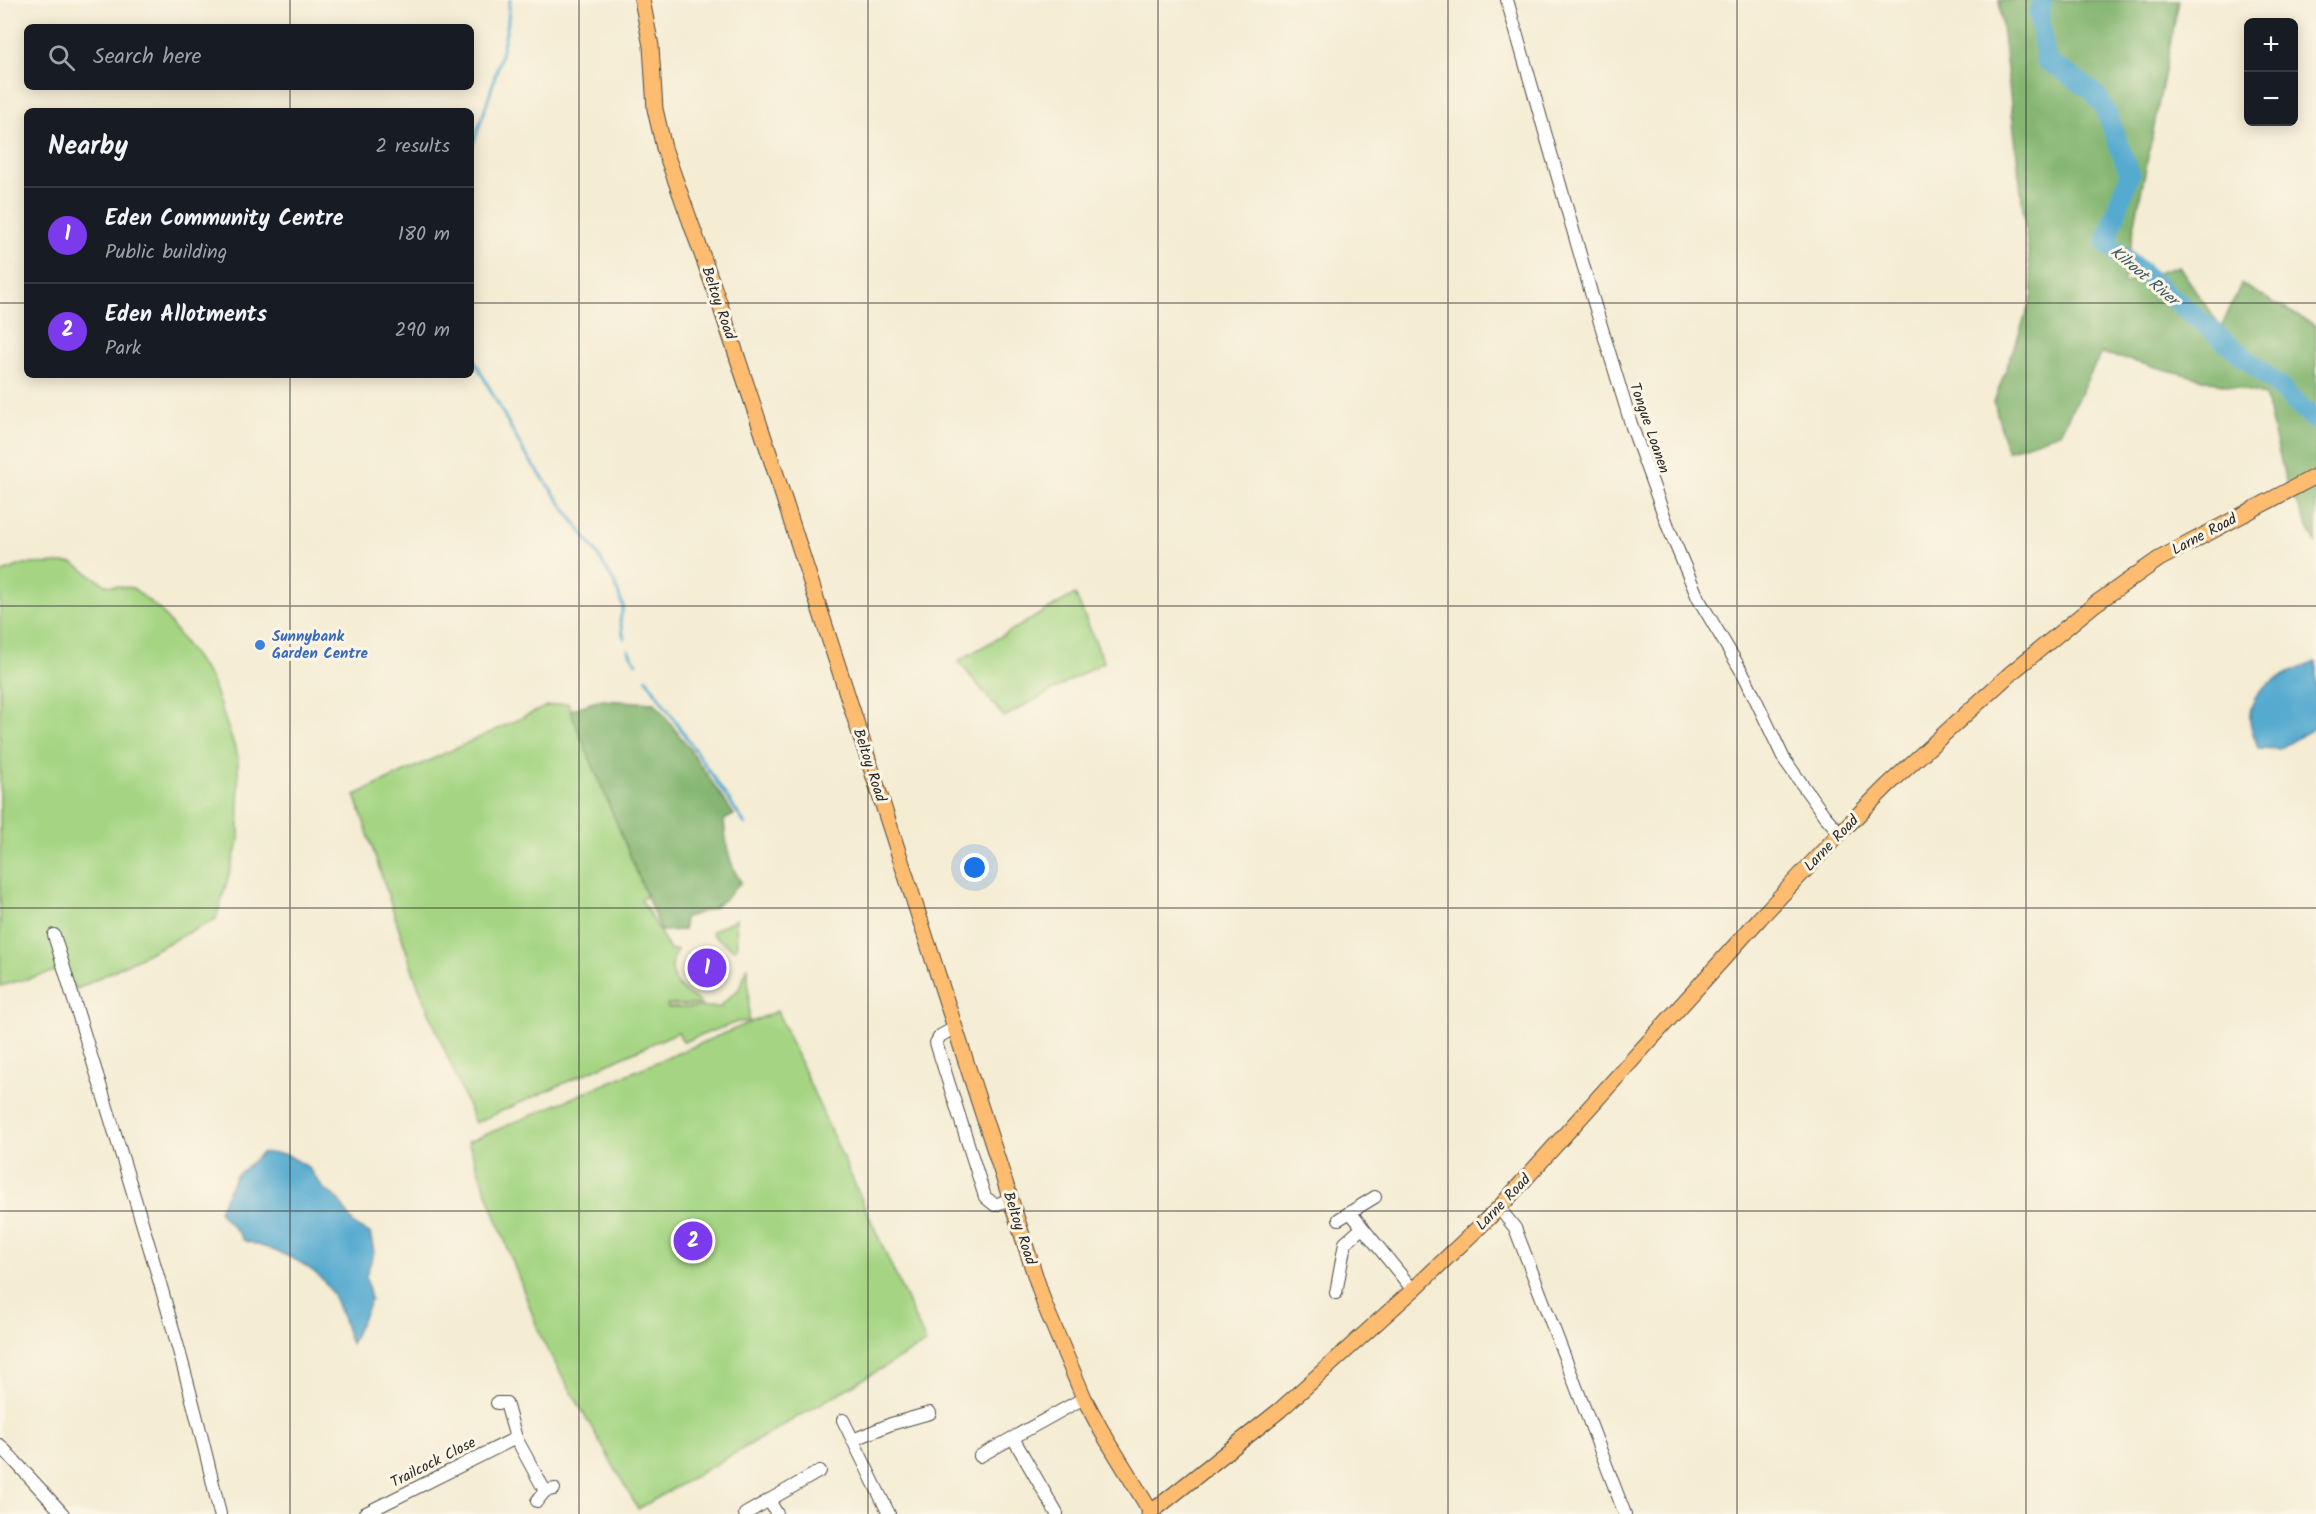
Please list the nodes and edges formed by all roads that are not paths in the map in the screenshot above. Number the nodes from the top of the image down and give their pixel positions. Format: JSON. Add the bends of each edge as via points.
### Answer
{"nodes":[{"id":1,"x":642,"y":0,"type":"edge"},
{"id":2,"x":1507,"y":0,"type":"edge"},
{"id":3,"x":2316,"y":476,"type":"edge"},
{"id":4,"x":1840,"y":833,"type":"junction"},
{"id":5,"x":54,"y":935,"type":"dead end"},
{"id":6,"x":954,"y":1028,"type":"junction"},
{"id":7,"x":1375,"y":1197,"type":"dead end"},
{"id":8,"x":1010,"y":1200,"type":"junction"},
{"id":9,"x":1499,"y":1209,"type":"junction"},
{"id":10,"x":1362,"y":1228,"type":"junction"},
{"id":11,"x":1413,"y":1290,"type":"junction"},
{"id":12,"x":1336,"y":1293,"type":"dead end"},
{"id":13,"x":1084,"y":1398,"type":"junction"},
{"id":14,"x":506,"y":1402,"type":"dead end"},
{"id":15,"x":930,"y":1413,"type":"dead end"},
{"id":16,"x":843,"y":1420,"type":"dead end"},
{"id":17,"x":516,"y":1438,"type":"junction"},
{"id":18,"x":1013,"y":1438,"type":"junction"},
{"id":19,"x":853,"y":1440,"type":"junction"},
{"id":20,"x":0,"y":1445,"type":"edge"},
{"id":21,"x":980,"y":1455,"type":"dead end"},
{"id":22,"x":820,"y":1471,"type":"dead end"},
{"id":23,"x":546,"y":1494,"type":"dead end"},
{"id":24,"x":769,"y":1500,"type":"junction"},
{"id":25,"x":1150,"y":1513,"type":"edge"},
{"id":26,"x":63,"y":1514,"type":"edge"},
{"id":27,"x":220,"y":1514,"type":"edge"},
{"id":28,"x":364,"y":1514,"type":"edge"},
{"id":29,"x":745,"y":1514,"type":"edge"},
{"id":30,"x":777,"y":1514,"type":"edge"},
{"id":31,"x":889,"y":1514,"type":"edge"},
{"id":32,"x":1057,"y":1514,"type":"edge"},
{"id":33,"x":1625,"y":1514,"type":"edge"}],
"edges":[{"from":1,"to":6,"type":"main road","name":"Beltoy Road","via":[[651,46],[655,109],[664,148],[774,468]]},
{"from":2,"to":4,"type":"street","name":"Tongue Loanen","via":[[1632,427],[1669,529],[1698,598],[1745,677],[1784,759]]},
{"from":3,"to":4,"type":"main road","name":"Larne Road","via":[[2159,559],[2095,604],[2011,673]]},
{"from":4,"to":9,"type":"main road","name":"Larne Road"},
{"from":5,"to":27,"type":"street","via":[[154,1266]]},
{"from":6,"to":8,"type":"main road","name":"Beltoy Road"},
{"from":6,"to":8,"type":"street","via":[[936,1043],[985,1197],[995,1205]]},
{"from":7,"to":10,"type":"street","via":[[1344,1216]]},
{"from":8,"to":13,"type":"main road","name":"Beltoy Road","via":[[1045,1306]]},
{"from":9,"to":11,"type":"main road","name":"Larne Road"},
{"from":9,"to":33,"type":"street","via":[[1515,1228]]},
{"from":10,"to":11,"type":"street"},
{"from":10,"to":12,"type":"street","via":[[1345,1243]]},
{"from":11,"to":25,"type":"main road","name":"Larne Road","via":[[1280,1410]]},
{"from":13,"to":18,"type":"street"},
{"from":13,"to":25,"type":"main road","name":"Beltoy Road"},
{"from":14,"to":17,"type":"street"},
{"from":15,"to":19,"type":"street"},
{"from":16,"to":19,"type":"street"},
{"from":17,"to":23,"type":"street"},
{"from":17,"to":28,"type":"street","name":"Trailcock Close"},
{"from":18,"to":21,"type":"street"},
{"from":18,"to":32,"type":"street"},
{"from":19,"to":31,"type":"street"},
{"from":20,"to":26,"type":"street"},
{"from":22,"to":24,"type":"street"},
{"from":24,"to":29,"type":"street"},
{"from":24,"to":30,"type":"street"}]}
